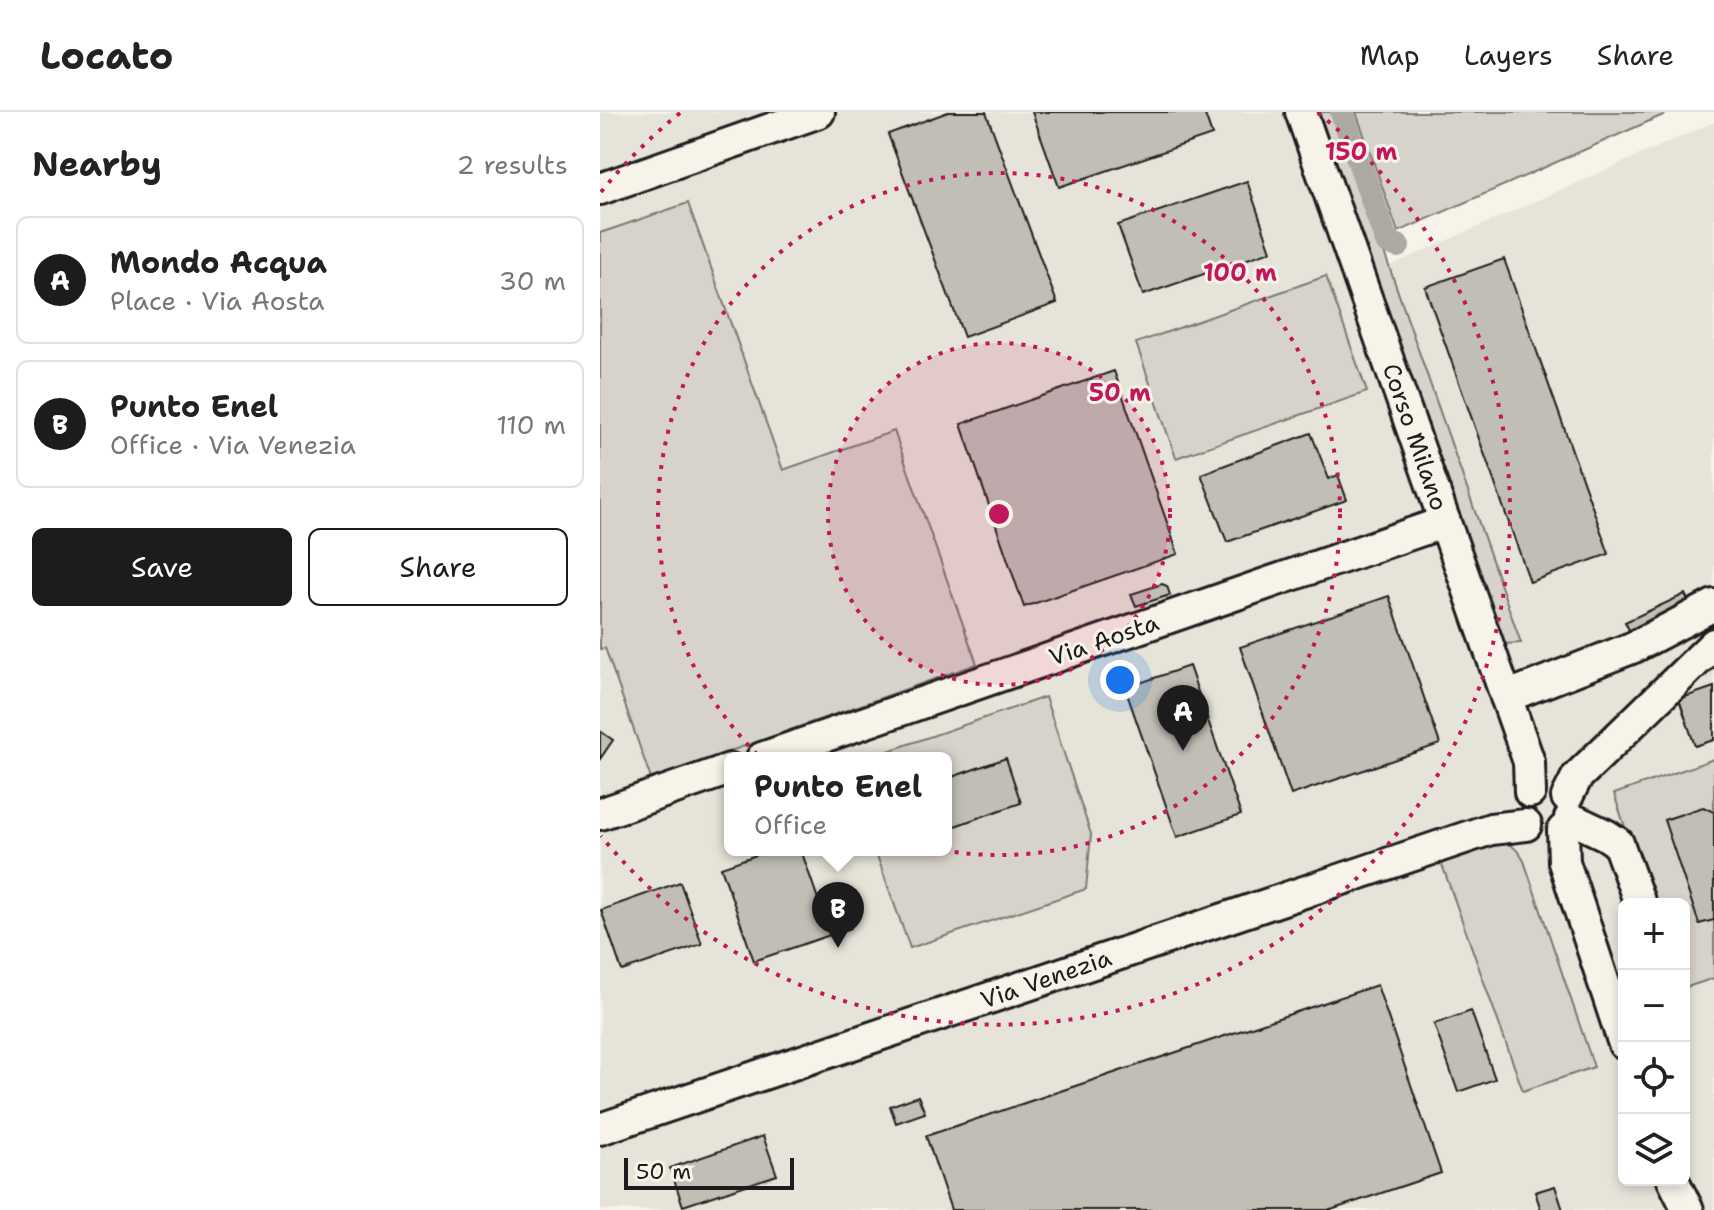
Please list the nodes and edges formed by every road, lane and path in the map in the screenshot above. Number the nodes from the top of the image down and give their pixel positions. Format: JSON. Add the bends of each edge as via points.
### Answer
{"nodes":[{"id":1,"x":819,"y":112,"type":"edge"},
{"id":2,"x":1301,"y":112,"type":"edge"},
{"id":3,"x":600,"y":189,"type":"edge"},
{"id":4,"x":1445,"y":522,"type":"junction"},
{"id":5,"x":1714,"y":605,"type":"edge"},
{"id":6,"x":1714,"y":644,"type":"edge"},
{"id":7,"x":1506,"y":697,"type":"junction"},
{"id":8,"x":779,"y":752,"type":"edge"},
{"id":9,"x":724,"y":771,"type":"edge"},
{"id":10,"x":1546,"y":812,"type":"junction"},
{"id":11,"x":600,"y":814,"type":"edge"},
{"id":12,"x":1638,"y":898,"type":"edge"},
{"id":13,"x":1623,"y":1042,"type":"edge"},
{"id":14,"x":600,"y":1129,"type":"edge"},
{"id":15,"x":1676,"y":1186,"type":"edge"},
{"id":16,"x":1688,"y":1210,"type":"edge"}],
"edges":[{"from":1,"to":3,"type":"street"},
{"from":2,"to":4,"type":"street","name":"Corso Milano"},
{"from":4,"to":7,"type":"street","name":"Corso Milano"},
{"from":4,"to":8,"type":"street","name":"Via Aosta"},
{"from":5,"to":7,"type":"street","via":[[1634,647]]},
{"from":6,"to":10,"type":"street"},
{"from":7,"to":10,"type":"street","name":"Corso Milano"},
{"from":9,"to":11,"type":"street"},
{"from":10,"to":12,"type":"street","via":[[1618,843]]},
{"from":10,"to":13,"type":"street"},
{"from":10,"to":14,"type":"street","name":"Via Venezia"},
{"from":15,"to":16,"type":"street"}]}
